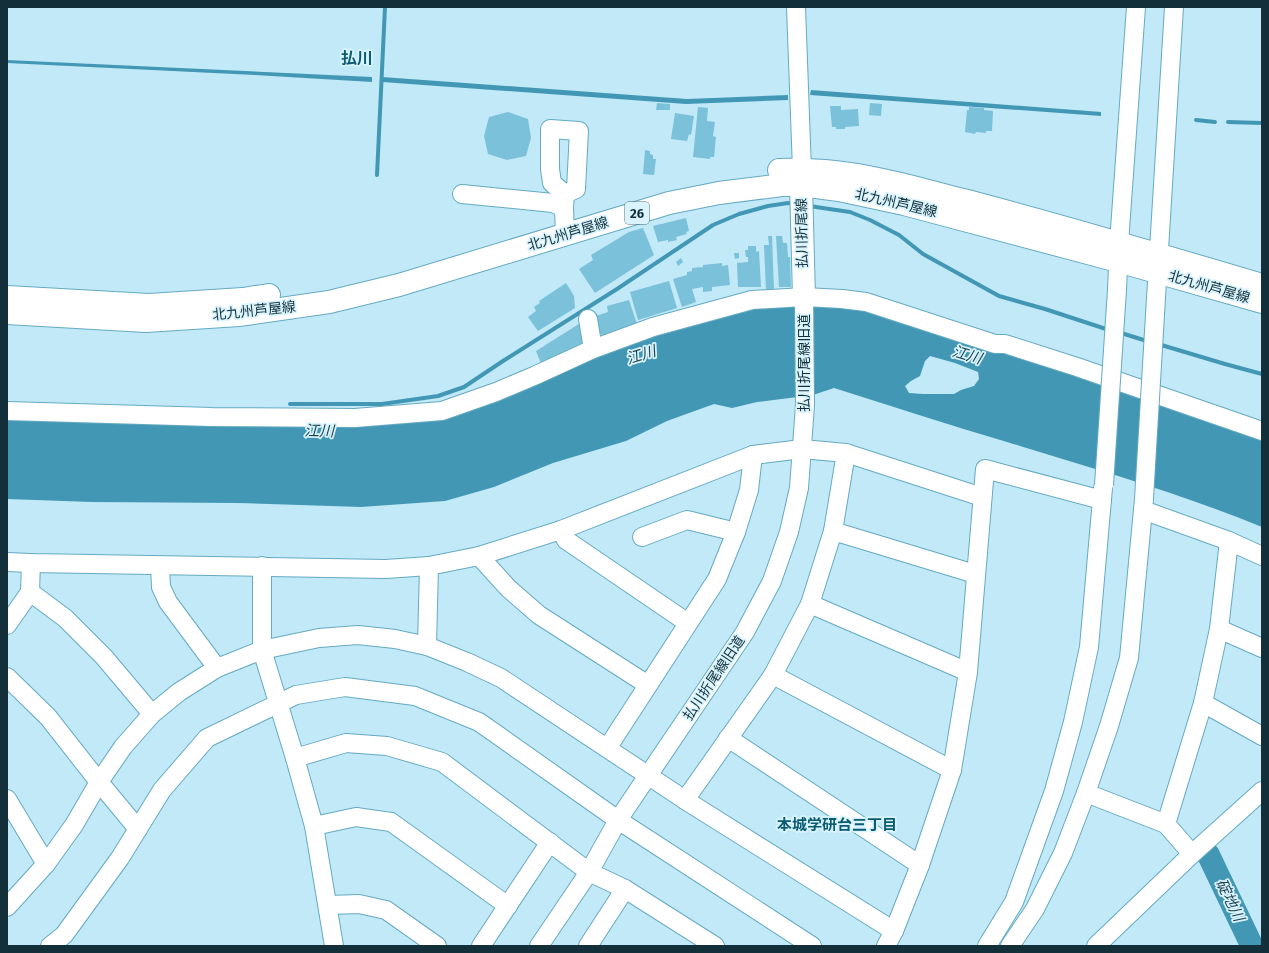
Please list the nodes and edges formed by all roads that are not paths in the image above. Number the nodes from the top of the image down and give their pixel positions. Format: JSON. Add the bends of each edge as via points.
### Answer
{"nodes":[{"id":1,"x":796,"y":7,"type":"edge"},
{"id":2,"x":1136,"y":7,"type":"edge"},
{"id":3,"x":1174,"y":7,"type":"edge"},
{"id":4,"x":802,"y":177,"type":"junction"},
{"id":5,"x":462,"y":194,"type":"dead end"},
{"id":6,"x":565,"y":214,"type":"junction"},
{"id":7,"x":1119,"y":252,"type":"junction"},
{"id":8,"x":1158,"y":263,"type":"junction"},
{"id":9,"x":1262,"y":285,"type":"edge"},
{"id":10,"x":7,"y":297,"type":"edge"},
{"id":11,"x":804,"y":300,"type":"junction"},
{"id":12,"x":1262,"y":302,"type":"edge"},
{"id":13,"x":7,"y":313,"type":"edge"},
{"id":14,"x":588,"y":319,"type":"dead end"},
{"id":15,"x":593,"y":349,"type":"junction"},
{"id":16,"x":7,"y":411,"type":"edge"},
{"id":17,"x":1262,"y":431,"type":"edge"},
{"id":18,"x":802,"y":449,"type":"junction"},
{"id":19,"x":846,"y":453,"type":"junction"},
{"id":20,"x":753,"y":455,"type":"junction"},
{"id":21,"x":1103,"y":492,"type":"junction"},
{"id":22,"x":982,"y":497,"type":"junction"},
{"id":23,"x":1144,"y":504,"type":"junction"},
{"id":24,"x":561,"y":530,"type":"junction"},
{"id":25,"x":833,"y":531,"type":"junction"},
{"id":26,"x":736,"y":532,"type":"junction"},
{"id":27,"x":642,"y":537,"type":"dead end"},
{"id":28,"x":1229,"y":541,"type":"junction"},
{"id":29,"x":479,"y":556,"type":"junction"},
{"id":30,"x":1262,"y":556,"type":"edge"},
{"id":31,"x":7,"y":562,"type":"edge"},
{"id":32,"x":31,"y":564,"type":"junction"},
{"id":33,"x":160,"y":566,"type":"junction"},
{"id":34,"x":262,"y":566,"type":"junction"},
{"id":35,"x":429,"y":566,"type":"junction"},
{"id":36,"x":976,"y":574,"type":"junction"},
{"id":37,"x":30,"y":592,"type":"junction"},
{"id":38,"x":810,"y":604,"type":"junction"},
{"id":39,"x":688,"y":623,"type":"junction"},
{"id":40,"x":7,"y":625,"type":"edge"},
{"id":41,"x":1219,"y":629,"type":"junction"},
{"id":42,"x":427,"y":646,"type":"junction"},
{"id":43,"x":1262,"y":648,"type":"edge"},
{"id":44,"x":262,"y":650,"type":"junction"},
{"id":45,"x":217,"y":668,"type":"junction"},
{"id":46,"x":968,"y":672,"type":"junction"},
{"id":47,"x":773,"y":674,"type":"junction"},
{"id":48,"x":7,"y":677,"type":"edge"},
{"id":49,"x":648,"y":685,"type":"junction"},
{"id":50,"x":279,"y":703,"type":"junction"},
{"id":51,"x":1203,"y":703,"type":"junction"},
{"id":52,"x":152,"y":714,"type":"junction"},
{"id":53,"x":1262,"y":736,"type":"edge"},
{"id":54,"x":728,"y":738,"type":"junction"},
{"id":55,"x":608,"y":747,"type":"junction"},
{"id":56,"x":295,"y":758,"type":"junction"},
{"id":57,"x":952,"y":770,"type":"junction"},
{"id":58,"x":648,"y":776,"type":"junction"},
{"id":59,"x":99,"y":782,"type":"junction"},
{"id":60,"x":1262,"y":791,"type":"edge"},
{"id":61,"x":1086,"y":793,"type":"junction"},
{"id":62,"x":7,"y":799,"type":"edge"},
{"id":63,"x":685,"y":800,"type":"junction"},
{"id":64,"x":618,"y":820,"type":"junction"},
{"id":65,"x":1166,"y":824,"type":"junction"},
{"id":66,"x":314,"y":826,"type":"junction"},
{"id":67,"x":138,"y":829,"type":"junction"},
{"id":68,"x":550,"y":842,"type":"junction"},
{"id":69,"x":1192,"y":854,"type":"junction"},
{"id":70,"x":46,"y":864,"type":"junction"},
{"id":71,"x":920,"y":864,"type":"junction"},
{"id":72,"x":589,"y":872,"type":"junction"},
{"id":73,"x":625,"y":889,"type":"junction"},
{"id":74,"x":328,"y":905,"type":"junction"},
{"id":75,"x":508,"y":906,"type":"junction"},
{"id":76,"x":7,"y":907,"type":"edge"},
{"id":77,"x":890,"y":938,"type":"edge"},
{"id":78,"x":50,"y":946,"type":"edge"},
{"id":79,"x":334,"y":946,"type":"edge"},
{"id":80,"x":437,"y":946,"type":"edge"},
{"id":81,"x":482,"y":946,"type":"edge"},
{"id":82,"x":539,"y":946,"type":"edge"},
{"id":83,"x":588,"y":946,"type":"edge"},
{"id":84,"x":715,"y":946,"type":"edge"},
{"id":85,"x":812,"y":946,"type":"edge"},
{"id":86,"x":987,"y":946,"type":"edge"},
{"id":87,"x":1010,"y":946,"type":"edge"},
{"id":88,"x":1096,"y":946,"type":"edge"}],
"edges":[{"from":1,"to":4,"type":"street"},
{"from":2,"to":7,"type":"street"},
{"from":3,"to":8,"type":"street"},
{"from":4,"to":6,"type":"main road","name":"北九州芦屋線","number":"26","via":[[783,170],[722,177]]},
{"from":4,"to":7,"type":"main road","name":"北九州芦屋線","number":"26","via":[[861,175],[909,186]]},
{"from":4,"to":11,"type":"main road","name":"払川折尾線"},
{"from":5,"to":6,"type":"street","via":[[553,203]]},
{"from":6,"to":10,"type":"main road","name":"北九州芦屋線","number":"26","via":[[528,231],[403,269],[333,286],[243,299],[149,305]]},
{"from":6,"to":13,"type":"main road","name":"北九州芦屋線","number":"26","via":[[399,284],[322,303],[239,314],[146,321]]},
{"from":7,"to":8,"type":"main road","name":"北九州芦屋線","number":"26"},
{"from":7,"to":21,"type":"street","bridge":true},
{"from":8,"to":9,"type":"main road","name":"北九州芦屋線","number":"26"},
{"from":8,"to":12,"type":"main road","name":"北九州芦屋線","number":"26"},
{"from":8,"to":23,"type":"street","bridge":true},
{"from":11,"to":15,"type":"street","via":[[752,300],[653,327]]},
{"from":11,"to":17,"type":"street","via":[[842,299],[866,302],[1077,367]]},
{"from":11,"to":18,"type":"street","name":"払川折尾線旧道","via":[[805,405]]},
{"from":14,"to":15,"type":"street"},
{"from":15,"to":16,"type":"street","via":[[463,404],[442,411],[420,414],[355,418],[212,417]]},
{"from":18,"to":19,"type":"street"},
{"from":18,"to":20,"type":"street"},
{"from":18,"to":58,"type":"street","name":"払川折尾線旧道","via":[[799,488],[789,532],[772,581],[745,632]]},
{"from":19,"to":22,"type":"street"},
{"from":19,"to":25,"type":"street"},
{"from":20,"to":24,"type":"street"},
{"from":20,"to":26,"type":"street","via":[[749,490]]},
{"from":21,"to":22,"type":"street","via":[[985,469]]},
{"from":21,"to":86,"type":"street","via":[[1089,647],[1073,722],[1054,791],[1014,902]]},
{"from":22,"to":36,"type":"street"},
{"from":23,"to":28,"type":"street"},
{"from":23,"to":61,"type":"street","via":[[1129,658]]},
{"from":24,"to":29,"type":"street"},
{"from":24,"to":39,"type":"street","via":[[566,540]]},
{"from":25,"to":36,"type":"street"},
{"from":25,"to":38,"type":"street"},
{"from":26,"to":27,"type":"street","via":[[687,520]]},
{"from":26,"to":39,"type":"street","via":[[717,579]]},
{"from":28,"to":30,"type":"street"},
{"from":28,"to":41,"type":"street"},
{"from":29,"to":35,"type":"street"},
{"from":29,"to":49,"type":"street","via":[[508,588],[539,615]]},
{"from":31,"to":32,"type":"street"},
{"from":32,"to":33,"type":"street"},
{"from":32,"to":37,"type":"street"},
{"from":33,"to":34,"type":"street"},
{"from":33,"to":45,"type":"street","via":[[161,587],[168,602]]},
{"from":34,"to":35,"type":"street","via":[[386,569]]},
{"from":34,"to":44,"type":"street"},
{"from":35,"to":42,"type":"street"},
{"from":36,"to":46,"type":"street"},
{"from":37,"to":40,"type":"street"},
{"from":37,"to":52,"type":"street","via":[[65,618],[104,657]]},
{"from":38,"to":46,"type":"street"},
{"from":38,"to":47,"type":"street"},
{"from":39,"to":49,"type":"street"},
{"from":41,"to":43,"type":"street"},
{"from":41,"to":51,"type":"street"},
{"from":42,"to":44,"type":"street","via":[[358,635],[319,638]]},
{"from":42,"to":55,"type":"street","via":[[501,678]]},
{"from":44,"to":45,"type":"street"},
{"from":44,"to":50,"type":"street"},
{"from":45,"to":52,"type":"street","via":[[179,692]]},
{"from":46,"to":57,"type":"street"},
{"from":47,"to":54,"type":"street"},
{"from":47,"to":57,"type":"street"},
{"from":48,"to":59,"type":"street","via":[[48,717]]},
{"from":49,"to":55,"type":"street"},
{"from":50,"to":56,"type":"street"},
{"from":50,"to":64,"type":"street","via":[[296,694],[345,687],[414,696],[479,722]]},
{"from":50,"to":67,"type":"street","via":[[208,738],[162,790]]},
{"from":51,"to":53,"type":"street"},
{"from":51,"to":65,"type":"street"},
{"from":52,"to":59,"type":"street","via":[[123,747]]},
{"from":54,"to":63,"type":"street"},
{"from":54,"to":71,"type":"street"},
{"from":55,"to":58,"type":"street"},
{"from":56,"to":66,"type":"street"},
{"from":56,"to":68,"type":"street","via":[[346,743],[387,746],[442,762]]},
{"from":57,"to":71,"type":"street"},
{"from":58,"to":63,"type":"street"},
{"from":58,"to":64,"type":"street","name":"払川折尾線旧道"},
{"from":59,"to":67,"type":"street"},
{"from":59,"to":70,"type":"street","via":[[74,825]]},
{"from":60,"to":69,"type":"street"},
{"from":61,"to":65,"type":"street"},
{"from":61,"to":87,"type":"street","via":[[1063,853],[1035,909]]},
{"from":62,"to":70,"type":"street"},
{"from":63,"to":77,"type":"street"},
{"from":64,"to":72,"type":"street","name":"払川折尾線旧道"},
{"from":64,"to":85,"type":"street"},
{"from":65,"to":69,"type":"street"},
{"from":66,"to":74,"type":"street"},
{"from":66,"to":75,"type":"street","via":[[356,817],[391,822]]},
{"from":67,"to":78,"type":"street","via":[[64,934]]},
{"from":68,"to":72,"type":"street"},
{"from":68,"to":75,"type":"street"},
{"from":69,"to":88,"type":"street"},
{"from":70,"to":76,"type":"street"},
{"from":71,"to":77,"type":"street"},
{"from":72,"to":73,"type":"street"},
{"from":72,"to":82,"type":"street","name":"払川折尾線旧道"},
{"from":73,"to":83,"type":"street"},
{"from":73,"to":84,"type":"street"},
{"from":74,"to":79,"type":"street"},
{"from":74,"to":80,"type":"street","via":[[359,904],[386,910]]},
{"from":75,"to":81,"type":"street"}]}
